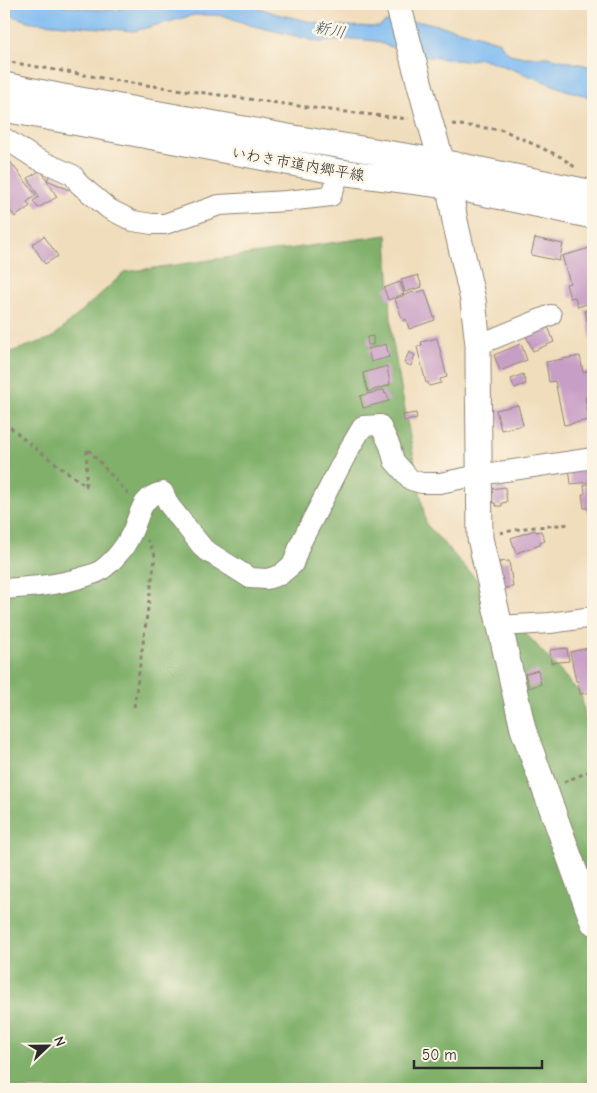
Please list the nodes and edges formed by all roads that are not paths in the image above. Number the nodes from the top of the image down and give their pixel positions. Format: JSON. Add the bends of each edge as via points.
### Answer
{"nodes":[{"id":1,"x":398,"y":4,"type":"edge"},
{"id":2,"x":4,"y":85,"type":"edge"},
{"id":3,"x":4,"y":109,"type":"edge"},
{"id":4,"x":4,"y":138,"type":"edge"},
{"id":5,"x":442,"y":162,"type":"junction"},
{"id":6,"x":340,"y":172,"type":"junction"},
{"id":7,"x":449,"y":186,"type":"junction"},
{"id":8,"x":593,"y":193,"type":"edge"},
{"id":9,"x":593,"y":216,"type":"edge"},
{"id":10,"x":551,"y":315,"type":"dead end"},
{"id":11,"x":478,"y":345,"type":"junction"},
{"id":12,"x":593,"y":458,"type":"edge"},
{"id":13,"x":479,"y":475,"type":"junction"},
{"id":14,"x":4,"y":589,"type":"edge"},
{"id":15,"x":593,"y":616,"type":"edge"},
{"id":16,"x":500,"y":626,"type":"junction"},
{"id":17,"x":593,"y":922,"type":"edge"}],
"edges":[{"from":1,"to":5,"type":"street"},
{"from":2,"to":5,"type":"street","name":"いわき市道内郷平線","via":[[284,137]]},
{"from":3,"to":6,"type":"street","name":"いわき市道内郷平線"},
{"from":4,"to":6,"type":"street","via":[[35,158],[73,174],[79,184],[109,209],[132,221],[152,224],[164,224],[219,205],[331,196]]},
{"from":5,"to":7,"type":"street"},
{"from":5,"to":8,"type":"street","name":"いわき市道内郷平線"},
{"from":6,"to":7,"type":"street","name":"いわき市道内郷平線"},
{"from":7,"to":9,"type":"street","name":"いわき市道内郷平線"},
{"from":7,"to":11,"type":"street","via":[[473,300]]},
{"from":10,"to":11,"type":"street"},
{"from":11,"to":13,"type":"street"},
{"from":12,"to":13,"type":"street"},
{"from":13,"to":14,"type":"street","via":[[440,483],[411,480],[394,461],[380,425],[363,426],[292,564],[280,575],[267,579],[250,578],[204,549],[169,505],[163,492],[147,498],[129,539],[99,572],[34,587]]},
{"from":13,"to":16,"type":"street","via":[[480,538]]},
{"from":15,"to":16,"type":"street"},
{"from":16,"to":17,"type":"street","via":[[523,729]]}]}
